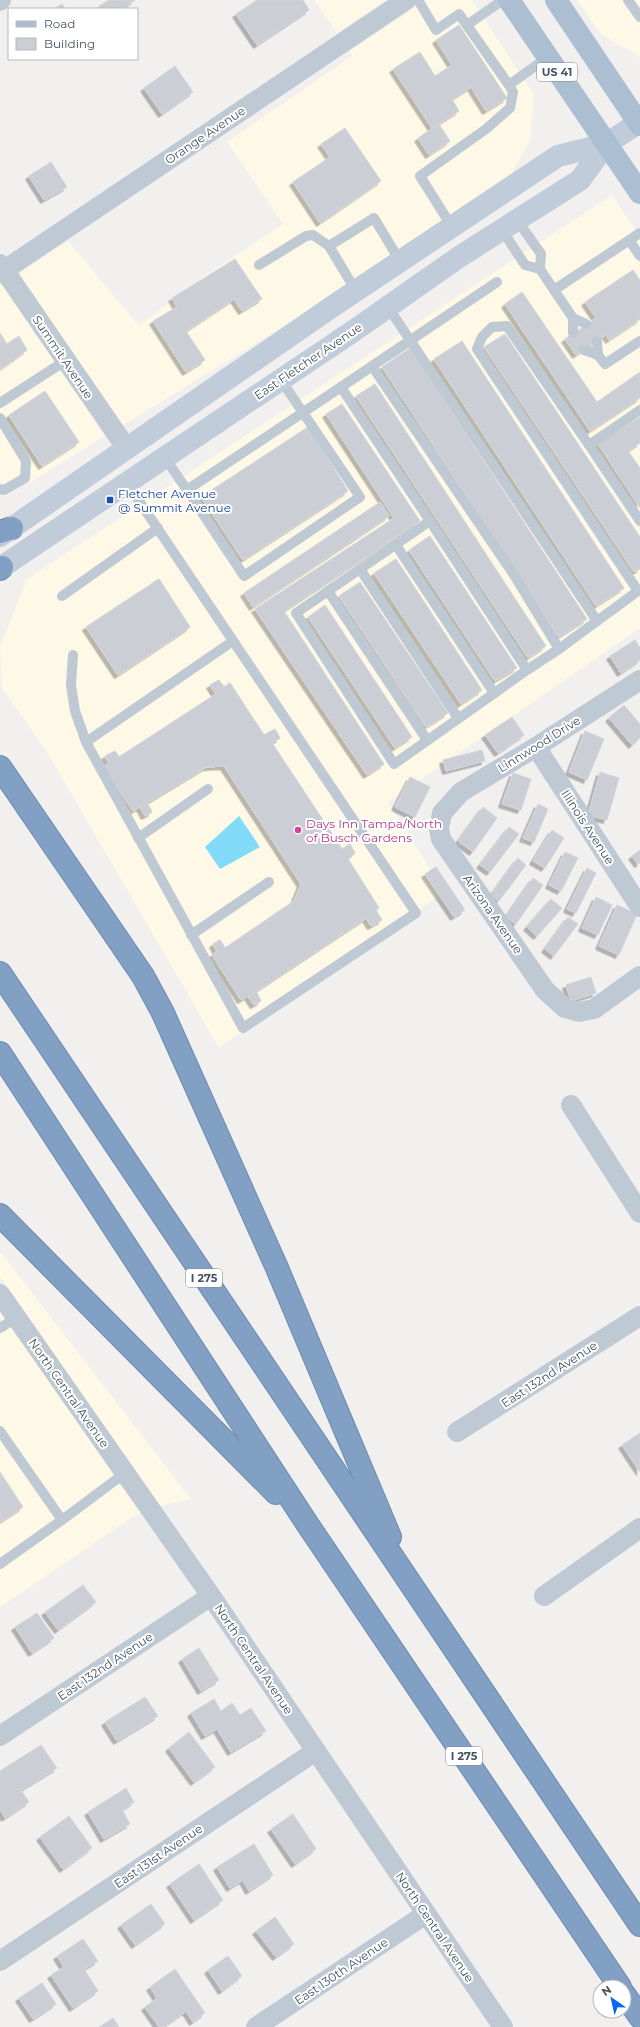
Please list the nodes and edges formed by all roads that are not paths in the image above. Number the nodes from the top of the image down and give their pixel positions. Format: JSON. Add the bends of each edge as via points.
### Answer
{"nodes":[{"id":1,"x":406,"y":0,"type":"edge"},
{"id":2,"x":418,"y":0,"type":"edge"},
{"id":3,"x":503,"y":0,"type":"edge"},
{"id":4,"x":508,"y":0,"type":"edge"},
{"id":5,"x":556,"y":0,"type":"edge"},
{"id":6,"x":628,"y":0,"type":"edge"},
{"id":7,"x":640,"y":17,"type":"edge"},
{"id":8,"x":467,"y":26,"type":"junction"},
{"id":9,"x":548,"y":58,"type":"junction"},
{"id":10,"x":509,"y":85,"type":"junction"},
{"id":11,"x":640,"y":123,"type":"edge"},
{"id":12,"x":606,"y":144,"type":"junction"},
{"id":13,"x":640,"y":193,"type":"edge"},
{"id":14,"x":510,"y":225,"type":"junction"},
{"id":15,"x":452,"y":227,"type":"junction"},
{"id":16,"x":640,"y":233,"type":"edge"},
{"id":17,"x":629,"y":240,"type":"junction"},
{"id":18,"x":329,"y":246,"type":"junction"},
{"id":19,"x":640,"y":256,"type":"edge"},
{"id":20,"x":400,"y":261,"type":"junction"},
{"id":21,"x":259,"y":265,"type":"dead end"},
{"id":22,"x":1,"y":269,"type":"edge"},
{"id":23,"x":540,"y":269,"type":"junction"},
{"id":24,"x":497,"y":282,"type":"dead end"},
{"id":25,"x":554,"y":290,"type":"junction"},
{"id":26,"x":356,"y":291,"type":"junction"},
{"id":27,"x":388,"y":307,"type":"junction"},
{"id":28,"x":573,"y":318,"type":"junction"},
{"id":29,"x":586,"y":324,"type":"dead end"},
{"id":30,"x":573,"y":333,"type":"dead end"},
{"id":31,"x":410,"y":340,"type":"junction"},
{"id":32,"x":598,"y":341,"type":"dead end"},
{"id":33,"x":640,"y":341,"type":"edge"},
{"id":34,"x":584,"y":350,"type":"dead end"},
{"id":35,"x":598,"y":355,"type":"junction"},
{"id":36,"x":65,"y":360,"type":"junction"},
{"id":37,"x":372,"y":366,"type":"junction"},
{"id":38,"x":281,"y":380,"type":"junction"},
{"id":39,"x":342,"y":387,"type":"junction"},
{"id":40,"x":0,"y":403,"type":"edge"},
{"id":41,"x":640,"y":410,"type":"edge"},
{"id":42,"x":303,"y":412,"type":"junction"},
{"id":43,"x":0,"y":418,"type":"edge"},
{"id":44,"x":590,"y":445,"type":"junction"},
{"id":45,"x":127,"y":450,"type":"junction"},
{"id":46,"x":165,"y":458,"type":"junction"},
{"id":47,"x":127,"y":483,"type":"junction"},
{"id":48,"x":0,"y":489,"type":"edge"},
{"id":49,"x":187,"y":490,"type":"junction"},
{"id":50,"x":430,"y":521,"type":"junction"},
{"id":51,"x":640,"y":521,"type":"edge"},
{"id":52,"x":158,"y":528,"type":"junction"},
{"id":53,"x":4,"y":532,"type":"edge"},
{"id":54,"x":396,"y":545,"type":"junction"},
{"id":55,"x":1,"y":568,"type":"edge"},
{"id":56,"x":360,"y":569,"type":"junction"},
{"id":57,"x":639,"y":590,"type":"edge"},
{"id":58,"x":328,"y":591,"type":"junction"},
{"id":59,"x":62,"y":596,"type":"dead end"},
{"id":60,"x":597,"y":621,"type":"junction"},
{"id":61,"x":233,"y":641,"type":"junction"},
{"id":62,"x":559,"y":649,"type":"junction"},
{"id":63,"x":73,"y":655,"type":"dead end"},
{"id":64,"x":527,"y":670,"type":"junction"},
{"id":65,"x":640,"y":680,"type":"edge"},
{"id":66,"x":494,"y":693,"type":"junction"},
{"id":67,"x":458,"y":718,"type":"junction"},
{"id":68,"x":427,"y":740,"type":"junction"},
{"id":69,"x":86,"y":742,"type":"junction"},
{"id":70,"x":536,"y":747,"type":"junction"},
{"id":71,"x":0,"y":767,"type":"edge"},
{"id":72,"x":208,"y":789,"type":"dead end"},
{"id":73,"x":442,"y":813,"type":"joint"},
{"id":74,"x":138,"y":838,"type":"junction"},
{"id":75,"x":269,"y":882,"type":"dead end"},
{"id":76,"x":640,"y":907,"type":"edge"},
{"id":77,"x":191,"y":935,"type":"junction"},
{"id":78,"x":0,"y":973,"type":"edge"},
{"id":79,"x":640,"y":976,"type":"edge"},
{"id":80,"x":0,"y":1053,"type":"edge"},
{"id":81,"x":571,"y":1105,"type":"dead end"},
{"id":82,"x":640,"y":1213,"type":"edge"},
{"id":83,"x":0,"y":1216,"type":"edge"},
{"id":84,"x":0,"y":1294,"type":"edge"},
{"id":85,"x":640,"y":1316,"type":"edge"},
{"id":86,"x":16,"y":1318,"type":"junction"},
{"id":87,"x":0,"y":1328,"type":"edge"},
{"id":88,"x":0,"y":1430,"type":"edge"},
{"id":89,"x":457,"y":1432,"type":"dead end"},
{"id":90,"x":125,"y":1473,"type":"junction"},
{"id":91,"x":62,"y":1520,"type":"junction"},
{"id":92,"x":308,"y":1525,"type":"junction"},
{"id":93,"x":640,"y":1528,"type":"edge"},
{"id":94,"x":0,"y":1564,"type":"edge"},
{"id":95,"x":409,"y":1582,"type":"junction"},
{"id":96,"x":211,"y":1596,"type":"junction"},
{"id":97,"x":544,"y":1596,"type":"dead end"},
{"id":98,"x":0,"y":1736,"type":"edge"},
{"id":99,"x":316,"y":1751,"type":"junction"},
{"id":100,"x":426,"y":1914,"type":"junction"},
{"id":101,"x":640,"y":1925,"type":"edge"},
{"id":102,"x":0,"y":1961,"type":"edge"},
{"id":103,"x":615,"y":1979,"type":"edge"},
{"id":104,"x":632,"y":2006,"type":"edge"},
{"id":105,"x":640,"y":2017,"type":"edge"},
{"id":106,"x":256,"y":2027,"type":"edge"},
{"id":107,"x":502,"y":2027,"type":"edge"}],
"edges":[{"from":1,"to":22,"type":"street","name":"Orange Avenue"},
{"from":2,"to":8,"type":"lane","via":[[436,30],[459,14]]},
{"from":3,"to":8,"type":"lane"},
{"from":4,"to":9,"type":"main road","number":"US 41"},
{"from":5,"to":11,"type":"main road","number":"US 41"},
{"from":6,"to":7,"type":"lane"},
{"from":8,"to":10,"type":"lane"},
{"from":9,"to":10,"type":"lane"},
{"from":9,"to":12,"type":"main road","number":"US 41"},
{"from":10,"to":15,"type":"lane","via":[[513,92],[510,108],[486,129],[420,176]]},
{"from":11,"to":12,"type":"main road","name":"East Fletcher Avenue"},
{"from":12,"to":13,"type":"main road","number":"US 41"},
{"from":12,"to":14,"type":"main road","name":"East Fletcher Avenue","via":[[583,178]]},
{"from":12,"to":15,"type":"main road","name":"East Fletcher Avenue","via":[[558,156]]},
{"from":14,"to":23,"type":"lane","via":[[541,254]]},
{"from":14,"to":23,"type":"lane","via":[[525,265]]},
{"from":14,"to":27,"type":"main road","name":"East Fletcher Avenue"},
{"from":15,"to":20,"type":"main road","name":"East Fletcher Avenue"},
{"from":16,"to":17,"type":"lane"},
{"from":17,"to":19,"type":"lane"},
{"from":17,"to":25,"type":"lane"},
{"from":18,"to":20,"type":"lane","via":[[374,218]]},
{"from":18,"to":21,"type":"lane","via":[[313,235],[306,236]]},
{"from":18,"to":26,"type":"lane"},
{"from":20,"to":26,"type":"main road","name":"East Fletcher Avenue"},
{"from":22,"to":36,"type":"street","name":"Summit Avenue"},
{"from":23,"to":25,"type":"lane"},
{"from":24,"to":31,"type":"lane"},
{"from":25,"to":28,"type":"lane"},
{"from":26,"to":45,"type":"main road","name":"East Fletcher Avenue"},
{"from":27,"to":31,"type":"lane"},
{"from":27,"to":38,"type":"main road","name":"East Fletcher Avenue"},
{"from":28,"to":29,"type":"lane"},
{"from":28,"to":30,"type":"lane"},
{"from":31,"to":37,"type":"lane"},
{"from":31,"to":60,"type":"lane"},
{"from":32,"to":35,"type":"lane"},
{"from":33,"to":35,"type":"lane","via":[[605,364]]},
{"from":34,"to":35,"type":"lane"},
{"from":36,"to":40,"type":"lane"},
{"from":36,"to":45,"type":"street","name":"Summit Avenue"},
{"from":37,"to":39,"type":"lane"},
{"from":37,"to":62,"type":"lane","via":[[514,576]]},
{"from":38,"to":42,"type":"lane"},
{"from":38,"to":46,"type":"main road","name":"East Fletcher Avenue"},
{"from":39,"to":42,"type":"lane"},
{"from":39,"to":50,"type":"lane"},
{"from":41,"to":44,"type":"lane"},
{"from":42,"to":49,"type":"lane"},
{"from":42,"to":49,"type":"lane","via":[[360,497],[244,576]]},
{"from":43,"to":48,"type":"lane","via":[[26,462],[25,478],[4,490]]},
{"from":44,"to":51,"type":"lane"},
{"from":44,"to":57,"type":"lane","via":[[507,326],[492,327],[482,337],[477,349]]},
{"from":45,"to":53,"type":"main road","name":"East Fletcher Avenue"},
{"from":46,"to":47,"type":"main road","name":"East Fletcher Avenue"},
{"from":46,"to":49,"type":"lane"},
{"from":47,"to":52,"type":"lane"},
{"from":47,"to":55,"type":"main road","name":"East Fletcher Avenue"},
{"from":50,"to":54,"type":"lane"},
{"from":50,"to":64,"type":"lane"},
{"from":52,"to":59,"type":"lane"},
{"from":52,"to":61,"type":"lane"},
{"from":54,"to":56,"type":"lane"},
{"from":54,"to":66,"type":"lane"},
{"from":56,"to":58,"type":"lane"},
{"from":56,"to":67,"type":"lane"},
{"from":57,"to":60,"type":"lane"},
{"from":58,"to":68,"type":"lane"},
{"from":58,"to":68,"type":"lane","via":[[296,613],[394,764]]},
{"from":60,"to":62,"type":"lane"},
{"from":61,"to":69,"type":"lane"},
{"from":61,"to":77,"type":"lane","via":[[416,913],[243,1028]]},
{"from":62,"to":64,"type":"lane"},
{"from":63,"to":69,"type":"lane","via":[[71,685],[75,711]]},
{"from":64,"to":66,"type":"lane"},
{"from":65,"to":70,"type":"street","name":"Linnwood Drive"},
{"from":66,"to":67,"type":"lane"},
{"from":67,"to":68,"type":"lane"},
{"from":69,"to":74,"type":"lane"},
{"from":70,"to":73,"type":"street","name":"Linnwood Drive","via":[[461,792]]},
{"from":70,"to":76,"type":"street","name":"Illinois Avenue"},
{"from":71,"to":95,"type":"highway","via":[[143,976],[163,1012],[277,1268]]},
{"from":72,"to":74,"type":"lane"},
{"from":73,"to":79,"type":"street","name":"Arizona Avenue","via":[[439,828],[441,839],[545,990],[565,1008],[579,1012],[594,1009]]},
{"from":74,"to":77,"type":"lane"},
{"from":75,"to":77,"type":"lane"},
{"from":78,"to":95,"type":"highway","number":"I 275"},
{"from":80,"to":92,"type":"highway","number":"I 275"},
{"from":81,"to":82,"type":"street"},
{"from":83,"to":92,"type":"highway"},
{"from":84,"to":86,"type":"street","name":"North Central Avenue"},
{"from":85,"to":89,"type":"street","name":"East 132nd Avenue"},
{"from":86,"to":87,"type":"lane"},
{"from":86,"to":90,"type":"street","name":"North Central Avenue"},
{"from":88,"to":91,"type":"lane"},
{"from":90,"to":91,"type":"lane"},
{"from":90,"to":96,"type":"street","name":"North Central Avenue"},
{"from":91,"to":94,"type":"lane"},
{"from":92,"to":103,"type":"highway","number":"I 275"},
{"from":93,"to":97,"type":"street"},
{"from":95,"to":101,"type":"highway","number":"I 275"},
{"from":96,"to":98,"type":"street","name":"East 132nd Avenue"},
{"from":96,"to":99,"type":"street","name":"North Central Avenue"},
{"from":99,"to":100,"type":"street","name":"North Central Avenue"},
{"from":99,"to":102,"type":"street","name":"East 131st Avenue"},
{"from":100,"to":106,"type":"street","name":"East 130th Avenue"},
{"from":100,"to":107,"type":"street","name":"North Central Avenue"},
{"from":104,"to":105,"type":"highway"}]}
